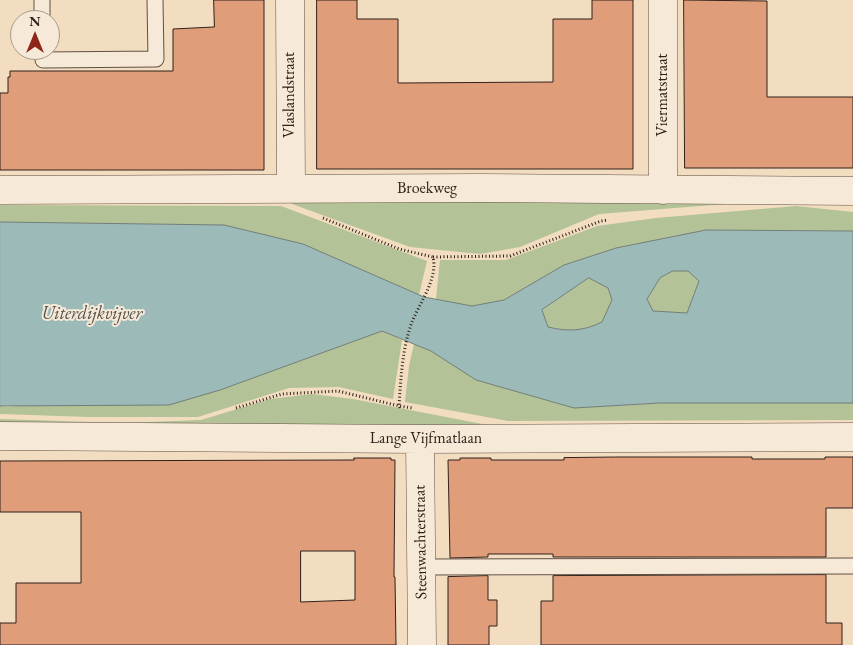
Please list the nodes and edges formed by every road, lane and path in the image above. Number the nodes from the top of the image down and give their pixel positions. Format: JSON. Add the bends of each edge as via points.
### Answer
{"nodes":[{"id":1,"x":156,"y":0,"type":"edge"},
{"id":2,"x":290,"y":0,"type":"edge"},
{"id":3,"x":663,"y":0,"type":"edge"},
{"id":4,"x":60,"y":60,"type":"edge"},
{"id":5,"x":290,"y":189,"type":"junction"},
{"id":6,"x":0,"y":190,"type":"edge"},
{"id":7,"x":663,"y":190,"type":"junction"},
{"id":8,"x":853,"y":191,"type":"edge"},
{"id":9,"x":321,"y":218,"type":"dead end"},
{"id":10,"x":610,"y":220,"type":"dead end"},
{"id":11,"x":433,"y":257,"type":"junction"},
{"id":12,"x":418,"y":409,"type":"dead end"},
{"id":13,"x":0,"y":436,"type":"edge"},
{"id":14,"x":853,"y":437,"type":"edge"},
{"id":15,"x":420,"y":439,"type":"junction"},
{"id":16,"x":422,"y":566,"type":"junction"},
{"id":17,"x":853,"y":566,"type":"edge"},
{"id":18,"x":422,"y":645,"type":"edge"}],
"edges":[{"from":1,"to":4,"type":"lane","via":[[156,59]]},
{"from":2,"to":5,"type":"street","name":"Vlaslandstraat"},
{"from":3,"to":7,"type":"street","name":"Viermatstraat"},
{"from":5,"to":6,"type":"street","name":"Broekweg"},
{"from":5,"to":7,"type":"street","name":"Broekweg"},
{"from":7,"to":8,"type":"street","name":"Broekweg"},
{"from":9,"to":11,"type":"path","via":[[399,249]]},
{"from":10,"to":11,"type":"path","via":[[510,256]]},
{"from":11,"to":12,"type":"path","via":[[435,266],[412,322],[402,364],[399,406]]},
{"from":13,"to":15,"type":"street","name":"Lange Vijfmatlaan"},
{"from":14,"to":15,"type":"street","name":"Lange Vijfmatlaan"},
{"from":15,"to":16,"type":"street","name":"Steenwachterstraat"},
{"from":16,"to":17,"type":"lane"},
{"from":16,"to":18,"type":"street","name":"Steenwachterstraat"}]}
